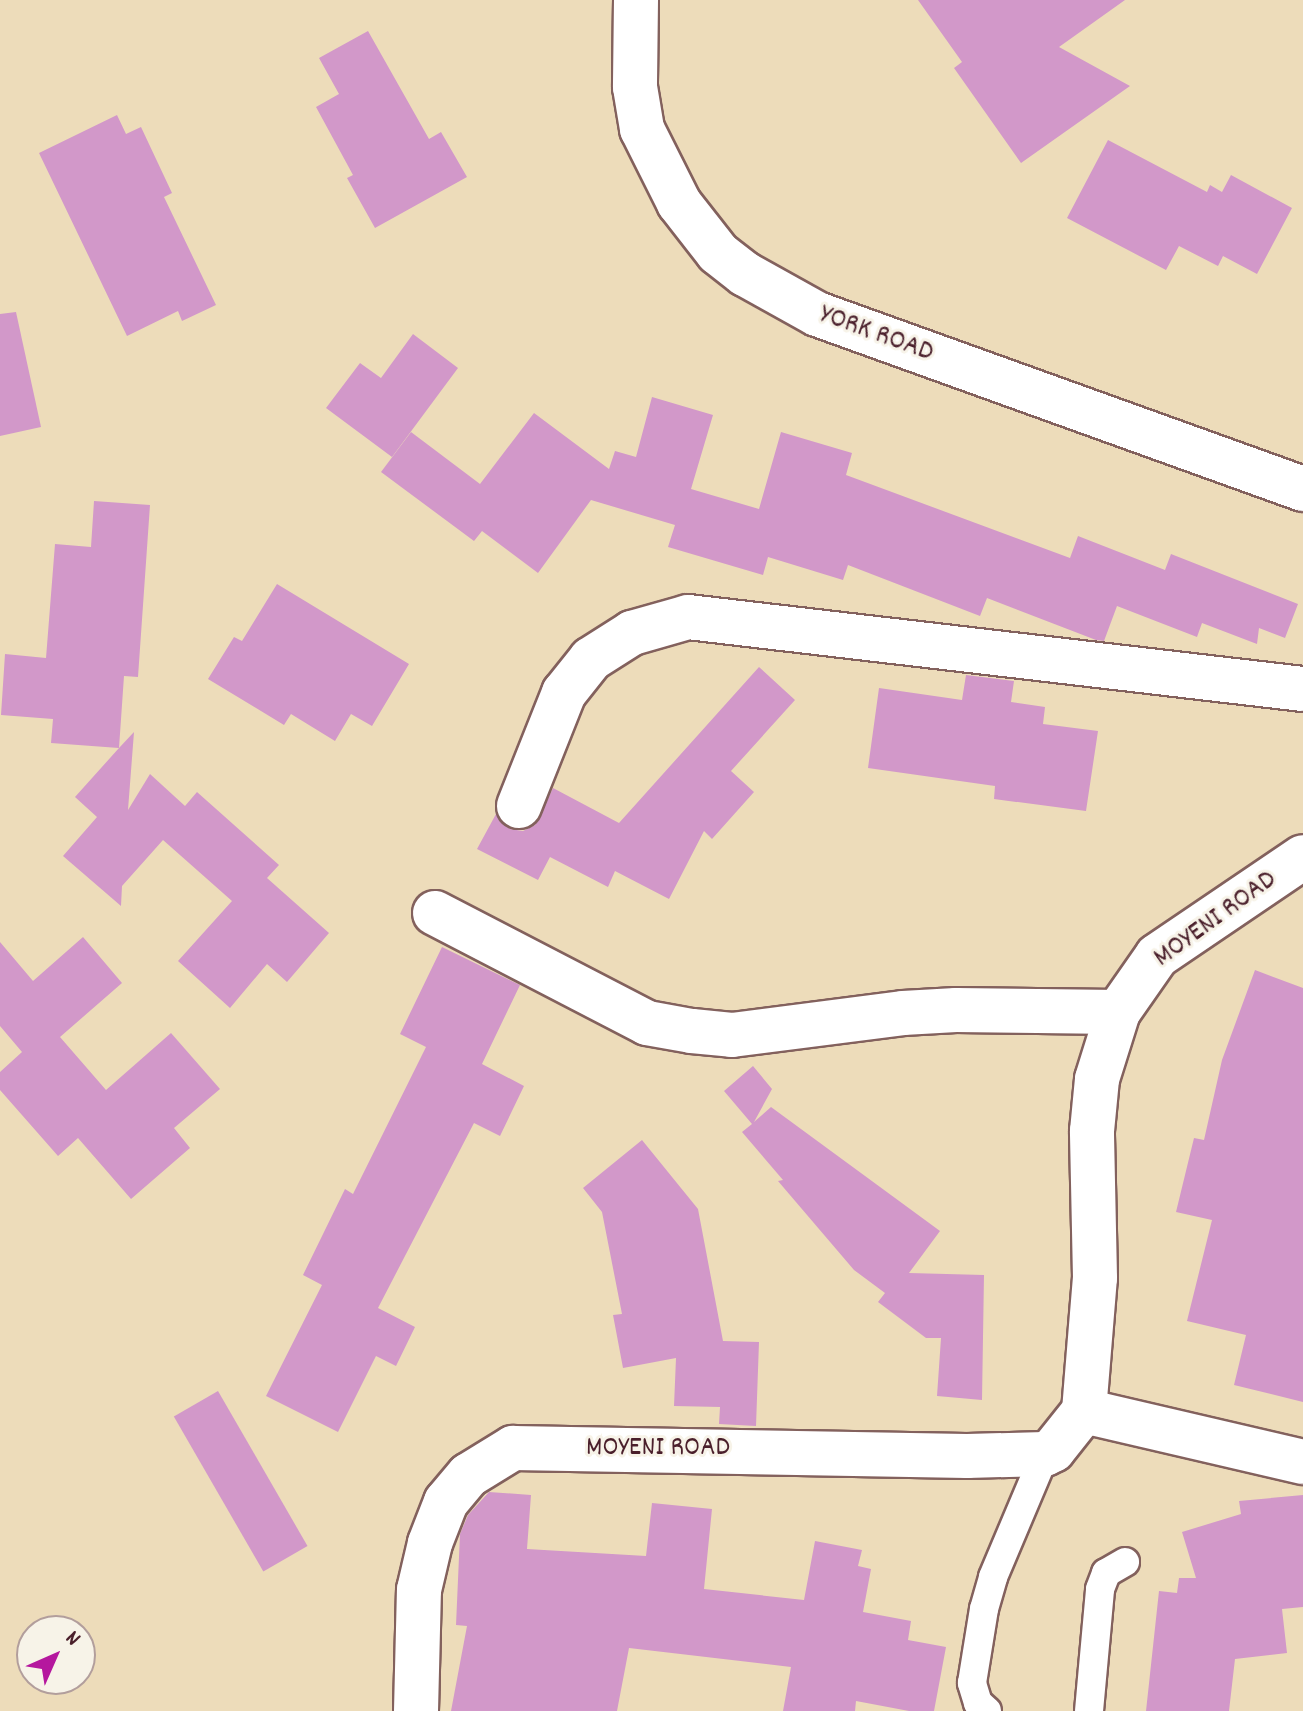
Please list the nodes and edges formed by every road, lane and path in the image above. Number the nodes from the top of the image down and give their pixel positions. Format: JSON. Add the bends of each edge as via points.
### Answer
{"nodes":[{"id":1,"x":636,"y":0,"type":"edge"},
{"id":2,"x":1303,"y":489,"type":"edge"},
{"id":3,"x":1303,"y":689,"type":"edge"},
{"id":4,"x":519,"y":806,"type":"dead end"},
{"id":5,"x":1303,"y":857,"type":"edge"},
{"id":6,"x":435,"y":913,"type":"dead end"},
{"id":7,"x":1118,"y":1012,"type":"junction"},
{"id":8,"x":1084,"y":1411,"type":"junction"},
{"id":9,"x":1045,"y":1454,"type":"junction"},
{"id":10,"x":1303,"y":1462,"type":"edge"},
{"id":11,"x":1125,"y":1562,"type":"dead end"},
{"id":12,"x":981,"y":1708,"type":"edge"},
{"id":13,"x":416,"y":1711,"type":"edge"},
{"id":14,"x":1089,"y":1711,"type":"edge"}],
"edges":[{"from":1,"to":2,"type":"street","name":"YORK ROAD","via":[[635,87],[646,139],[679,203],[718,253],[745,274],[817,314]]},
{"from":3,"to":4,"type":"street","via":[[688,617],[632,633],[591,659],[564,693]]},
{"from":5,"to":7,"type":"street","name":"MOYENI ROAD","via":[[1157,956]]},
{"from":6,"to":7,"type":"street","via":[[647,1023],[692,1031],[732,1035],[956,1010]]},
{"from":7,"to":8,"type":"street","name":"MOYENI ROAD","via":[[1097,1079],[1092,1131],[1095,1278]]},
{"from":8,"to":9,"type":"street","via":[[1065,1438]]},
{"from":8,"to":10,"type":"street"},
{"from":9,"to":12,"type":"lane","via":[[984,1609],[972,1683]]},
{"from":9,"to":13,"type":"street","name":"MOYENI ROAD","via":[[513,1448],[469,1475],[446,1502],[430,1543],[419,1590]]},
{"from":11,"to":14,"type":"lane","via":[[1106,1573],[1100,1589]]}]}
